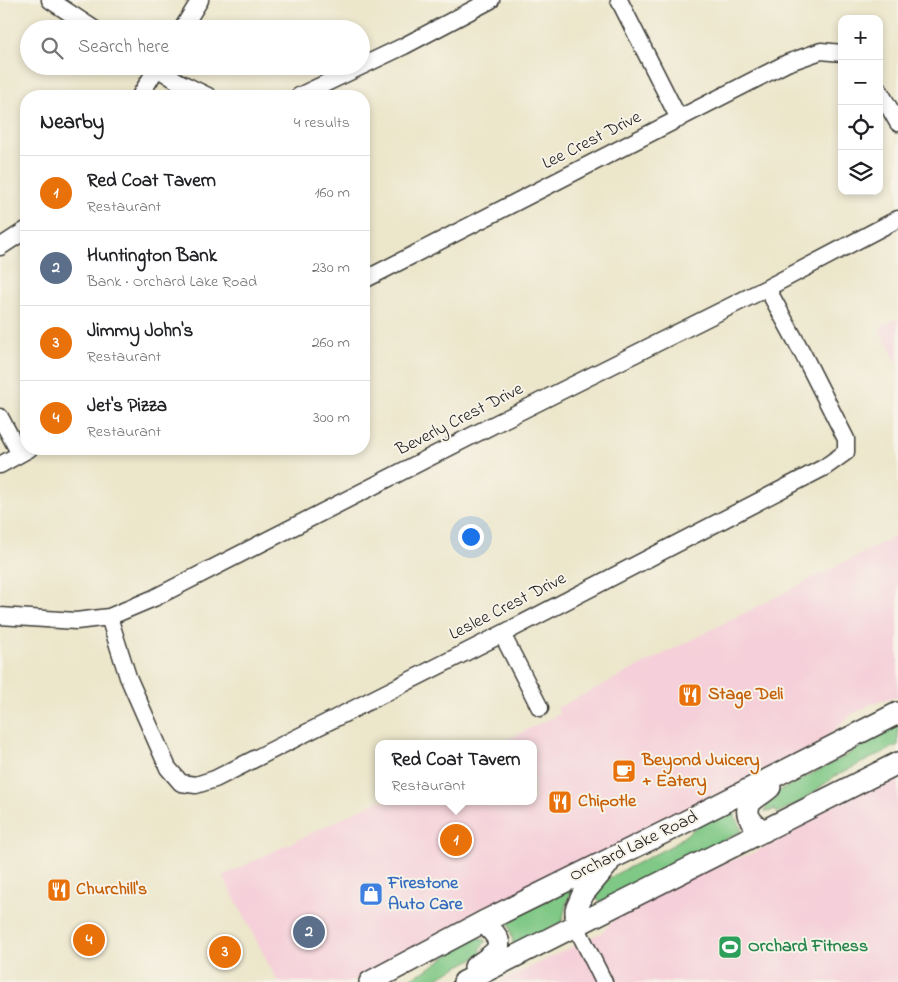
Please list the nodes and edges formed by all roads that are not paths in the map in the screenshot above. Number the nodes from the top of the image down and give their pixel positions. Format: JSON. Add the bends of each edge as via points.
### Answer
{"nodes":[{"id":1,"x":50,"y":0,"type":"edge"},
{"id":2,"x":200,"y":0,"type":"edge"},
{"id":3,"x":491,"y":0,"type":"edge"},
{"id":4,"x":619,"y":0,"type":"edge"},
{"id":5,"x":80,"y":20,"type":"edge"},
{"id":6,"x":188,"y":20,"type":"edge"},
{"id":7,"x":838,"y":53,"type":"edge"},
{"id":8,"x":370,"y":62,"type":"edge"},
{"id":9,"x":152,"y":75,"type":"edge"},
{"id":10,"x":168,"y":75,"type":"edge"},
{"id":11,"x":344,"y":75,"type":"edge"},
{"id":12,"x":143,"y":90,"type":"edge"},
{"id":13,"x":196,"y":90,"type":"edge"},
{"id":14,"x":312,"y":90,"type":"edge"},
{"id":15,"x":883,"y":97,"type":"edge"},
{"id":16,"x":679,"y":119,"type":"junction"},
{"id":17,"x":898,"y":122,"type":"edge"},
{"id":18,"x":898,"y":219,"type":"edge"},
{"id":19,"x":20,"y":234,"type":"edge"},
{"id":20,"x":0,"y":247,"type":"edge"},
{"id":21,"x":370,"y":277,"type":"edge"},
{"id":22,"x":767,"y":288,"type":"junction"},
{"id":23,"x":0,"y":417,"type":"edge"},
{"id":24,"x":20,"y":444,"type":"edge"},
{"id":25,"x":20,"y":454,"type":"edge"},
{"id":26,"x":0,"y":465,"type":"edge"},
{"id":27,"x":0,"y":616,"type":"edge"},
{"id":28,"x":109,"y":617,"type":"junction"},
{"id":29,"x":502,"y":634,"type":"junction"},
{"id":30,"x":540,"y":708,"type":"dead end"},
{"id":31,"x":898,"y":713,"type":"edge"},
{"id":32,"x":897,"y":763,"type":"edge"},
{"id":33,"x":795,"y":766,"type":"junction"},
{"id":34,"x":764,"y":830,"type":"junction"},
{"id":35,"x":618,"y":855,"type":"junction"},
{"id":36,"x":483,"y":922,"type":"junction"},
{"id":37,"x":576,"y":926,"type":"junction"},
{"id":38,"x":424,"y":954,"type":"junction"},
{"id":39,"x":370,"y":982,"type":"edge"},
{"id":40,"x":391,"y":982,"type":"edge"},
{"id":41,"x":452,"y":982,"type":"edge"},
{"id":42,"x":464,"y":982,"type":"edge"},
{"id":43,"x":604,"y":982,"type":"edge"}],
"edges":[{"from":1,"to":5,"type":"street"},
{"from":2,"to":6,"type":"street"},
{"from":3,"to":8,"type":"street"},
{"from":4,"to":16,"type":"street"},
{"from":7,"to":16,"type":"street","name":"Lee Crest Drive","via":[[821,51],[786,63]]},
{"from":9,"to":12,"type":"street"},
{"from":10,"to":13,"type":"street"},
{"from":11,"to":14,"type":"street"},
{"from":15,"to":17,"type":"street"},
{"from":16,"to":21,"type":"street","name":"Lee Crest Drive"},
{"from":18,"to":22,"type":"street","name":"Beverly Crest Drive"},
{"from":19,"to":20,"type":"street"},
{"from":22,"to":28,"type":"street","name":"Beverly Crest Drive","via":[[154,598]]},
{"from":22,"to":29,"type":"street","name":"Leslee Crest Drive","via":[[846,439],[846,452],[824,468]]},
{"from":23,"to":24,"type":"street"},
{"from":25,"to":26,"type":"street"},
{"from":27,"to":28,"type":"street","name":"Beverly Crest Drive","via":[[76,622]]},
{"from":28,"to":29,"type":"street","name":"Leslee Crest Drive","via":[[128,677],[168,768],[181,783],[196,785],[215,779]]},
{"from":29,"to":30,"type":"street"},
{"from":31,"to":33,"type":"main road","name":"Orchard Lake Road"},
{"from":32,"to":34,"type":"main road"},
{"from":33,"to":34,"type":"main road","via":[[752,802],[748,814],[750,820]]},
{"from":33,"to":35,"type":"main road","name":"Orchard Lake Road"},
{"from":34,"to":37,"type":"main road"},
{"from":35,"to":36,"type":"main road","name":"Orchard Lake Road"},
{"from":35,"to":37,"type":"main road","via":[[583,894],[576,910]]},
{"from":36,"to":38,"type":"main road","name":"Orchard Lake Road"},
{"from":36,"to":41,"type":"main road","via":[[494,932],[499,946],[495,953]]},
{"from":37,"to":42,"type":"main road"},
{"from":37,"to":43,"type":"street"},
{"from":38,"to":39,"type":"main road","name":"Orchard Lake Road"},
{"from":38,"to":40,"type":"main road"}]}
